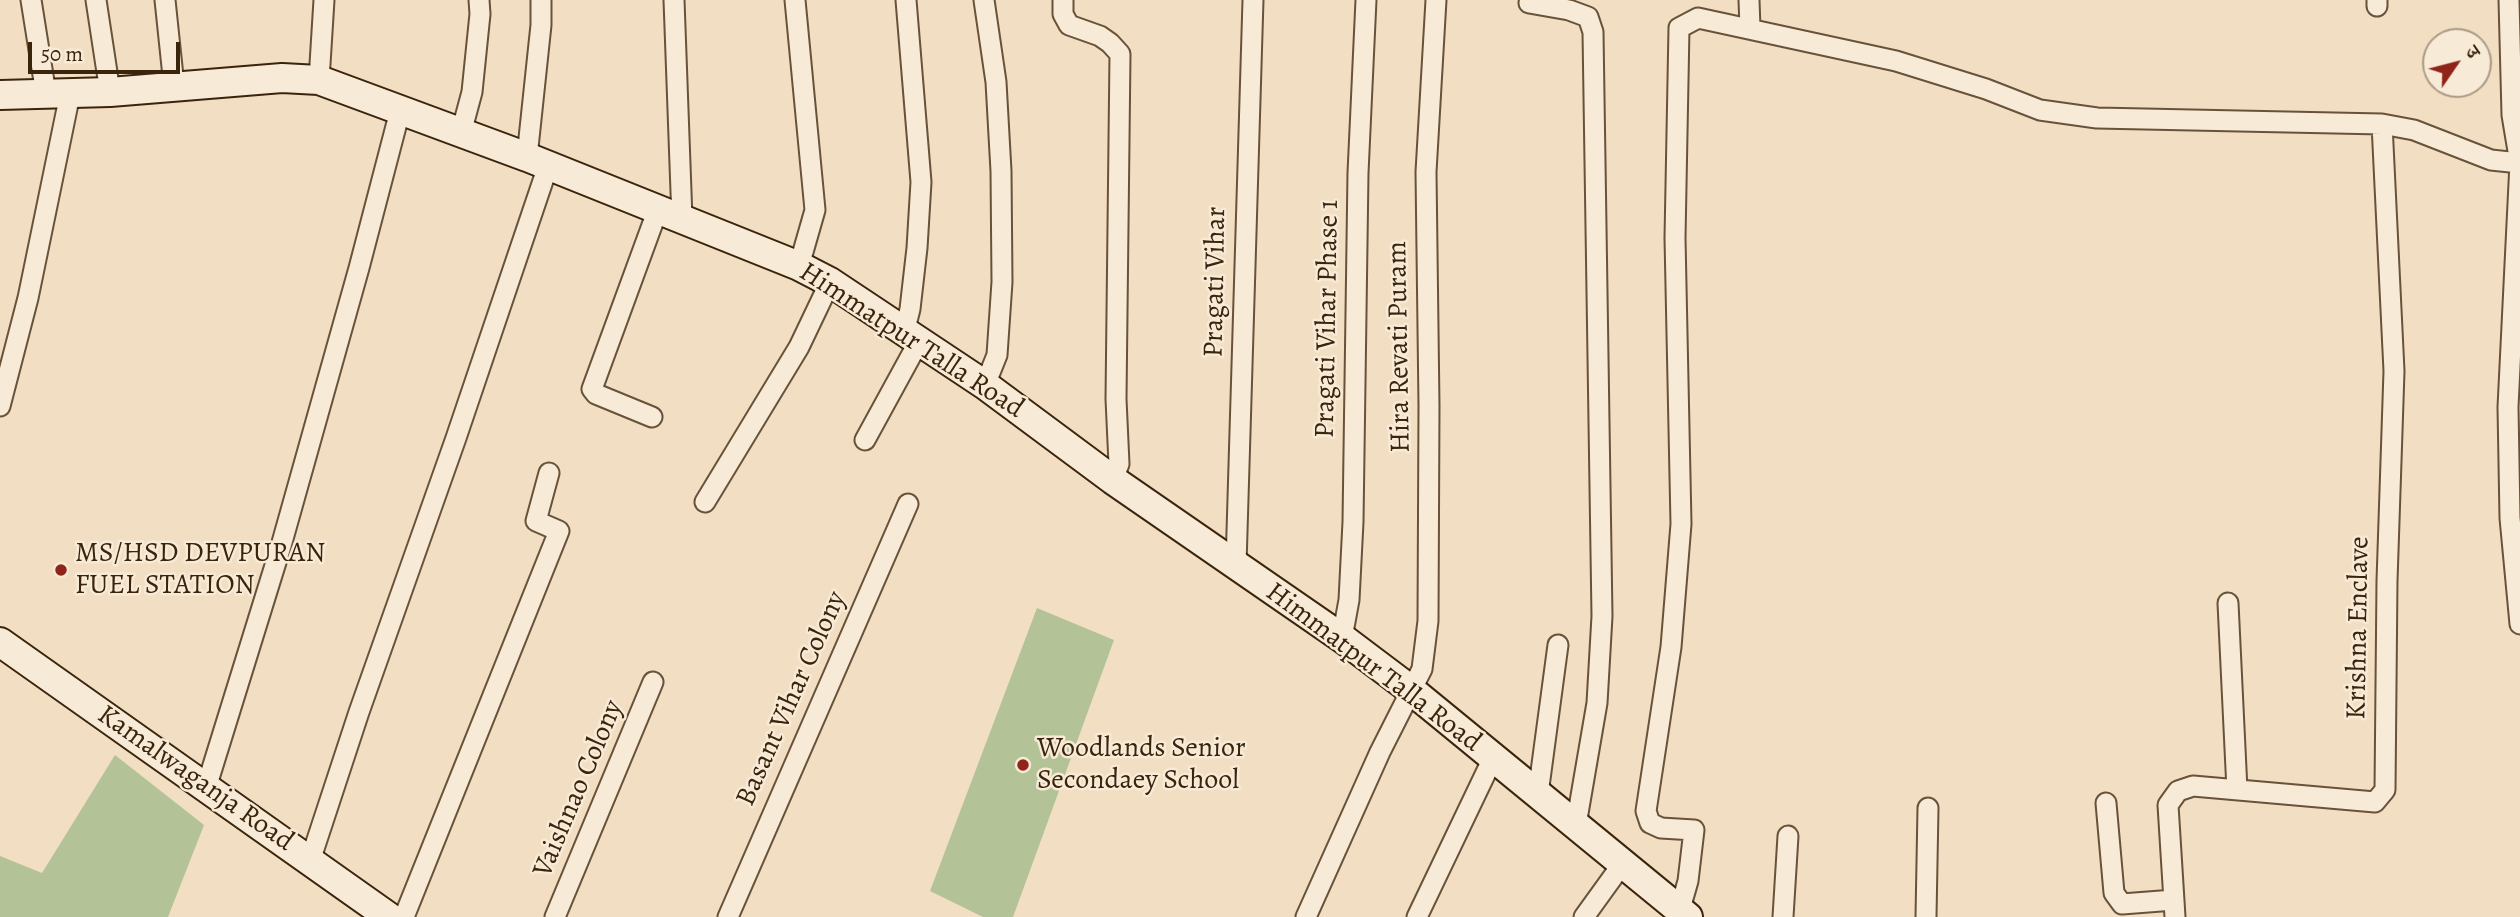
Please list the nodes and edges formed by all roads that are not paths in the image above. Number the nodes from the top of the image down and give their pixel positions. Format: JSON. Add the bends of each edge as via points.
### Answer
{"nodes":[{"id":1,"x":30,"y":0,"type":"edge"},
{"id":2,"x":96,"y":0,"type":"edge"},
{"id":3,"x":165,"y":0,"type":"edge"},
{"id":4,"x":324,"y":0,"type":"edge"},
{"id":5,"x":479,"y":0,"type":"edge"},
{"id":6,"x":541,"y":0,"type":"edge"},
{"id":7,"x":674,"y":0,"type":"edge"},
{"id":8,"x":795,"y":0,"type":"edge"},
{"id":9,"x":906,"y":0,"type":"edge"},
{"id":10,"x":984,"y":0,"type":"edge"},
{"id":11,"x":1063,"y":0,"type":"edge"},
{"id":12,"x":1252,"y":0,"type":"edge"},
{"id":13,"x":1366,"y":0,"type":"edge"},
{"id":14,"x":1436,"y":0,"type":"edge"},
{"id":15,"x":1749,"y":0,"type":"edge"},
{"id":16,"x":2509,"y":0,"type":"edge"},
{"id":17,"x":1529,"y":3,"type":"dead end"},
{"id":18,"x":1750,"y":28,"type":"junction"},
{"id":19,"x":318,"y":80,"type":"junction"},
{"id":20,"x":174,"y":86,"type":"junction"},
{"id":21,"x":110,"y":92,"type":"junction"},
{"id":22,"x":58,"y":94,"type":"junction"},
{"id":23,"x":0,"y":96,"type":"edge"},
{"id":24,"x":400,"y":111,"type":"junction"},
{"id":25,"x":2382,"y":124,"type":"junction"},
{"id":26,"x":461,"y":133,"type":"junction"},
{"id":27,"x":538,"y":161,"type":"junction"},
{"id":28,"x":2520,"y":163,"type":"edge"},
{"id":29,"x":670,"y":214,"type":"junction"},
{"id":30,"x":799,"y":266,"type":"junction"},
{"id":31,"x":830,"y":282,"type":"junction"},
{"id":32,"x":911,"y":338,"type":"junction"},
{"id":33,"x":985,"y":385,"type":"junction"},
{"id":34,"x":0,"y":406,"type":"edge"},
{"id":35,"x":652,"y":417,"type":"dead end"},
{"id":36,"x":866,"y":440,"type":"dead end"},
{"id":37,"x":549,"y":473,"type":"dead end"},
{"id":38,"x":1113,"y":480,"type":"junction"},
{"id":39,"x":705,"y":502,"type":"dead end"},
{"id":40,"x":908,"y":504,"type":"dead end"},
{"id":41,"x":1236,"y":565,"type":"junction"},
{"id":42,"x":2228,"y":603,"type":"dead end"},
{"id":43,"x":2520,"y":624,"type":"edge"},
{"id":44,"x":1342,"y":638,"type":"junction"},
{"id":45,"x":0,"y":642,"type":"edge"},
{"id":46,"x":1558,"y":645,"type":"dead end"},
{"id":47,"x":653,"y":682,"type":"dead end"},
{"id":48,"x":1411,"y":690,"type":"junction"},
{"id":49,"x":1493,"y":758,"type":"junction"},
{"id":50,"x":206,"y":788,"type":"junction"},
{"id":51,"x":2236,"y":790,"type":"junction"},
{"id":52,"x":1538,"y":794,"type":"junction"},
{"id":53,"x":2106,"y":803,"type":"dead end"},
{"id":54,"x":1928,"y":808,"type":"dead end"},
{"id":55,"x":1576,"y":825,"type":"junction"},
{"id":56,"x":1788,"y":836,"type":"dead end"},
{"id":57,"x":310,"y":861,"type":"junction"},
{"id":58,"x":1623,"y":863,"type":"junction"},
{"id":59,"x":2174,"y":909,"type":"edge"},
{"id":60,"x":1684,"y":913,"type":"edge"},
{"id":61,"x":389,"y":917,"type":"edge"},
{"id":62,"x":404,"y":917,"type":"edge"},
{"id":63,"x":555,"y":917,"type":"edge"},
{"id":64,"x":728,"y":917,"type":"edge"},
{"id":65,"x":1306,"y":917,"type":"edge"},
{"id":66,"x":1417,"y":917,"type":"edge"},
{"id":67,"x":1584,"y":917,"type":"edge"},
{"id":68,"x":1783,"y":917,"type":"edge"},
{"id":69,"x":1926,"y":917,"type":"edge"}],
"edges":[{"from":1,"to":22,"type":"street"},
{"from":2,"to":21,"type":"street"},
{"from":3,"to":20,"type":"street"},
{"from":4,"to":19,"type":"street"},
{"from":5,"to":26,"type":"street","via":[[472,92]]},
{"from":6,"to":27,"type":"street"},
{"from":7,"to":29,"type":"street"},
{"from":8,"to":30,"type":"street","via":[[815,210]]},
{"from":9,"to":32,"type":"street","via":[[921,182]]},
{"from":10,"to":33,"type":"street","via":[[996,82],[1002,255],[997,355]]},
{"from":11,"to":38,"type":"street","via":[[1069,25],[1100,36],[1121,54],[1119,464]]},
{"from":12,"to":41,"type":"street","name":"Pragati Vihar"},
{"from":13,"to":44,"type":"street","name":"Pragati Vihar Phase 1","via":[[1358,173],[1353,522]]},
{"from":14,"to":48,"type":"street","name":"Hira Revati Puram","via":[[1426,172],[1428,621],[1422,669]]},
{"from":15,"to":18,"type":"street"},
{"from":16,"to":28,"type":"street","via":[[2512,115]]},
{"from":17,"to":55,"type":"street","via":[[1588,17],[1593,32],[1602,616],[1597,703]]},
{"from":18,"to":25,"type":"street","via":[[1896,61],[2040,110],[2109,118]]},
{"from":18,"to":60,"type":"street","via":[[1698,18],[1679,28],[1675,238],[1681,524],[1671,647],[1646,811],[1650,823],[1661,828],[1694,830]]},
{"from":19,"to":20,"type":"street","name":"Himmatpur Talla Road"},
{"from":19,"to":24,"type":"street","name":"Himmatpur Talla Road"},
{"from":20,"to":21,"type":"street","name":"Himmatpur Talla Road"},
{"from":21,"to":22,"type":"street","name":"Himmatpur Talla Road"},
{"from":22,"to":23,"type":"street","name":"Himmatpur Talla Road"},
{"from":22,"to":34,"type":"street","via":[[28,298]]},
{"from":24,"to":26,"type":"street","name":"Himmatpur Talla Road"},
{"from":24,"to":50,"type":"street","via":[[281,546]]},
{"from":25,"to":28,"type":"street","via":[[2414,130],[2491,160]]},
{"from":25,"to":51,"type":"street","name":"Krishna Enclave","via":[[2394,371],[2385,790],[2375,802]]},
{"from":26,"to":27,"type":"street","name":"Himmatpur Talla Road"},
{"from":27,"to":29,"type":"street","name":"Himmatpur Talla Road"},
{"from":27,"to":57,"type":"street","via":[[456,438]]},
{"from":28,"to":43,"type":"street","via":[[2508,407],[2510,517]]},
{"from":29,"to":30,"type":"street","name":"Himmatpur Talla Road"},
{"from":29,"to":35,"type":"street","via":[[592,389]]},
{"from":30,"to":31,"type":"street","name":"Himmatpur Talla Road"},
{"from":31,"to":32,"type":"street","name":"Himmatpur Talla Road"},
{"from":31,"to":39,"type":"street","via":[[799,347]]},
{"from":32,"to":33,"type":"street","name":"Himmatpur Talla Road"},
{"from":32,"to":36,"type":"street"},
{"from":33,"to":38,"type":"street","name":"Himmatpur Talla Road"},
{"from":37,"to":62,"type":"street","via":[[536,521],[559,531]]},
{"from":38,"to":41,"type":"street","name":"Himmatpur Talla Road"},
{"from":40,"to":64,"type":"street","name":"Basant Vihar Colony"},
{"from":41,"to":44,"type":"street","name":"Himmatpur Talla Road"},
{"from":42,"to":51,"type":"street"},
{"from":44,"to":48,"type":"street","name":"Himmatpur Talla Road"},
{"from":45,"to":50,"type":"street","name":"Kamalwaganja Road"},
{"from":46,"to":52,"type":"street"},
{"from":47,"to":63,"type":"street","name":"Vaishnao Colony"},
{"from":48,"to":49,"type":"street","name":"Himmatpur Talla Road"},
{"from":48,"to":65,"type":"street","name":"Hira Revati Puram"},
{"from":49,"to":52,"type":"street","name":"Himmatpur Talla Road"},
{"from":49,"to":66,"type":"street"},
{"from":50,"to":57,"type":"street","name":"Kamalwaganja Road"},
{"from":51,"to":59,"type":"street","name":"Krishna Enclave","via":[[2193,786],[2178,791],[2168,805]]},
{"from":52,"to":55,"type":"street","name":"Himmatpur Talla Road"},
{"from":53,"to":59,"type":"street","via":[[2113,892],[2122,904]]},
{"from":54,"to":69,"type":"street"},
{"from":55,"to":58,"type":"street","name":"Himmatpur Talla Road"},
{"from":56,"to":68,"type":"street"},
{"from":57,"to":61,"type":"street","name":"Kamalwaganja Road"},
{"from":58,"to":60,"type":"street","name":"Himmatpur Talla Road"},
{"from":58,"to":67,"type":"street"}]}
